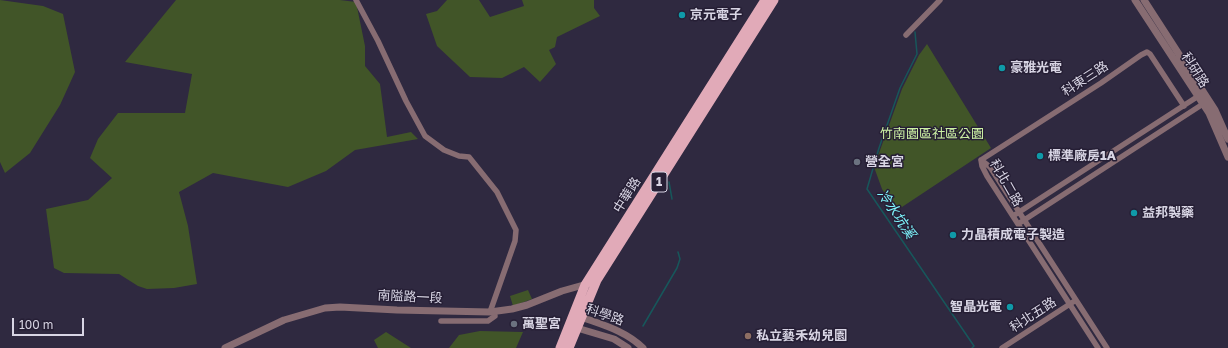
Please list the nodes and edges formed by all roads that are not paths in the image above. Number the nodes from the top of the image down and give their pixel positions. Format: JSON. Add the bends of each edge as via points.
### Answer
{"nodes":[{"id":1,"x":356,"y":0,"type":"edge"},
{"id":2,"x":765,"y":0,"type":"edge"},
{"id":3,"x":774,"y":0,"type":"edge"},
{"id":4,"x":940,"y":0,"type":"edge"},
{"id":5,"x":1136,"y":0,"type":"edge"},
{"id":6,"x":1144,"y":0,"type":"edge"},
{"id":7,"x":906,"y":35,"type":"dead end"},
{"id":8,"x":1201,"y":94,"type":"junction"},
{"id":9,"x":1206,"y":102,"type":"junction"},
{"id":10,"x":1184,"y":106,"type":"junction"},
{"id":11,"x":1228,"y":139,"type":"edge"},
{"id":12,"x":1228,"y":157,"type":"edge"},
{"id":13,"x":981,"y":160,"type":"junction"},
{"id":14,"x":637,"y":209,"type":"junction"},
{"id":15,"x":1019,"y":212,"type":"junction"},
{"id":16,"x":1013,"y":216,"type":"junction"},
{"id":17,"x":1024,"y":220,"type":"junction"},
{"id":18,"x":1018,"y":224,"type":"junction"},
{"id":19,"x":597,"y":280,"type":"junction"},
{"id":20,"x":585,"y":285,"type":"junction"},
{"id":21,"x":1076,"y":300,"type":"junction"},
{"id":22,"x":1070,"y":304,"type":"junction"},
{"id":23,"x":492,"y":312,"type":"junction"},
{"id":24,"x":581,"y":317,"type":"junction"},
{"id":25,"x":571,"y":320,"type":"junction"},
{"id":26,"x":441,"y":321,"type":"dead end"},
{"id":27,"x":577,"y":328,"type":"junction"},
{"id":28,"x":225,"y":348,"type":"edge"},
{"id":29,"x":560,"y":348,"type":"edge"},
{"id":30,"x":569,"y":348,"type":"edge"},
{"id":31,"x":628,"y":348,"type":"edge"},
{"id":32,"x":643,"y":348,"type":"edge"},
{"id":33,"x":1002,"y":348,"type":"edge"},
{"id":34,"x":1098,"y":348,"type":"edge"},
{"id":35,"x":1107,"y":348,"type":"edge"}],
"edges":[{"from":1,"to":23,"type":"street","via":[[425,136],[444,150],[470,157],[496,192],[516,230],[515,241]]},
{"from":2,"to":14,"type":"main road","name":"中華路","number":"1"},
{"from":3,"to":14,"type":"main road","name":"中華路","number":"1"},
{"from":4,"to":7,"type":"street"},
{"from":5,"to":8,"type":"street","name":"科研路"},
{"from":6,"to":8,"type":"street","name":"科研路"},
{"from":8,"to":9,"type":"street","name":"科研路"},
{"from":8,"to":10,"type":"street"},
{"from":9,"to":11,"type":"street","name":"科研路","via":[[1215,110]]},
{"from":9,"to":12,"type":"street","name":"科研路"},
{"from":9,"to":17,"type":"street"},
{"from":10,"to":13,"type":"street","name":"科東三路","via":[[1148,52]]},
{"from":10,"to":15,"type":"street"},
{"from":13,"to":15,"type":"street","name":"科北二路","via":[[990,167]]},
{"from":13,"to":16,"type":"street","name":"科北二路","via":[[984,171]]},
{"from":14,"to":19,"type":"main road","name":"中華路","number":"1"},
{"from":14,"to":20,"type":"main road","name":"中華路","number":"1"},
{"from":15,"to":16,"type":"street"},
{"from":15,"to":17,"type":"street","name":"科北二路"},
{"from":16,"to":18,"type":"street","name":"科北二路"},
{"from":17,"to":18,"type":"street"},
{"from":17,"to":21,"type":"street","name":"科北二路"},
{"from":18,"to":22,"type":"street","name":"科北二路"},
{"from":19,"to":20,"type":"street","name":"南隘路一段"},
{"from":19,"to":24,"type":"main road","name":"中華路","number":"1"},
{"from":20,"to":23,"type":"street","name":"南隘路一段","via":[[512,310]]},
{"from":20,"to":25,"type":"main road","name":"中華路","number":"1"},
{"from":21,"to":22,"type":"street","name":"科北五路"},
{"from":21,"to":35,"type":"street","name":"科北二路"},
{"from":22,"to":33,"type":"street","name":"科北五路"},
{"from":22,"to":34,"type":"street","name":"科北二路"},
{"from":23,"to":26,"type":"street","via":[[495,316],[488,320]]},
{"from":23,"to":28,"type":"street","name":"南隘路一段","via":[[325,308],[284,320]]},
{"from":24,"to":25,"type":"street","name":"科學路"},
{"from":24,"to":27,"type":"main road","name":"中華路","number":"1"},
{"from":24,"to":32,"type":"street","name":"科學路","via":[[616,330]]},
{"from":25,"to":27,"type":"street","name":"科學路"},
{"from":25,"to":29,"type":"main road","name":"中華路","number":"1"},
{"from":27,"to":30,"type":"main road","name":"中華路","number":"1"},
{"from":27,"to":31,"type":"street","name":"科學路","via":[[614,339]]}]}
